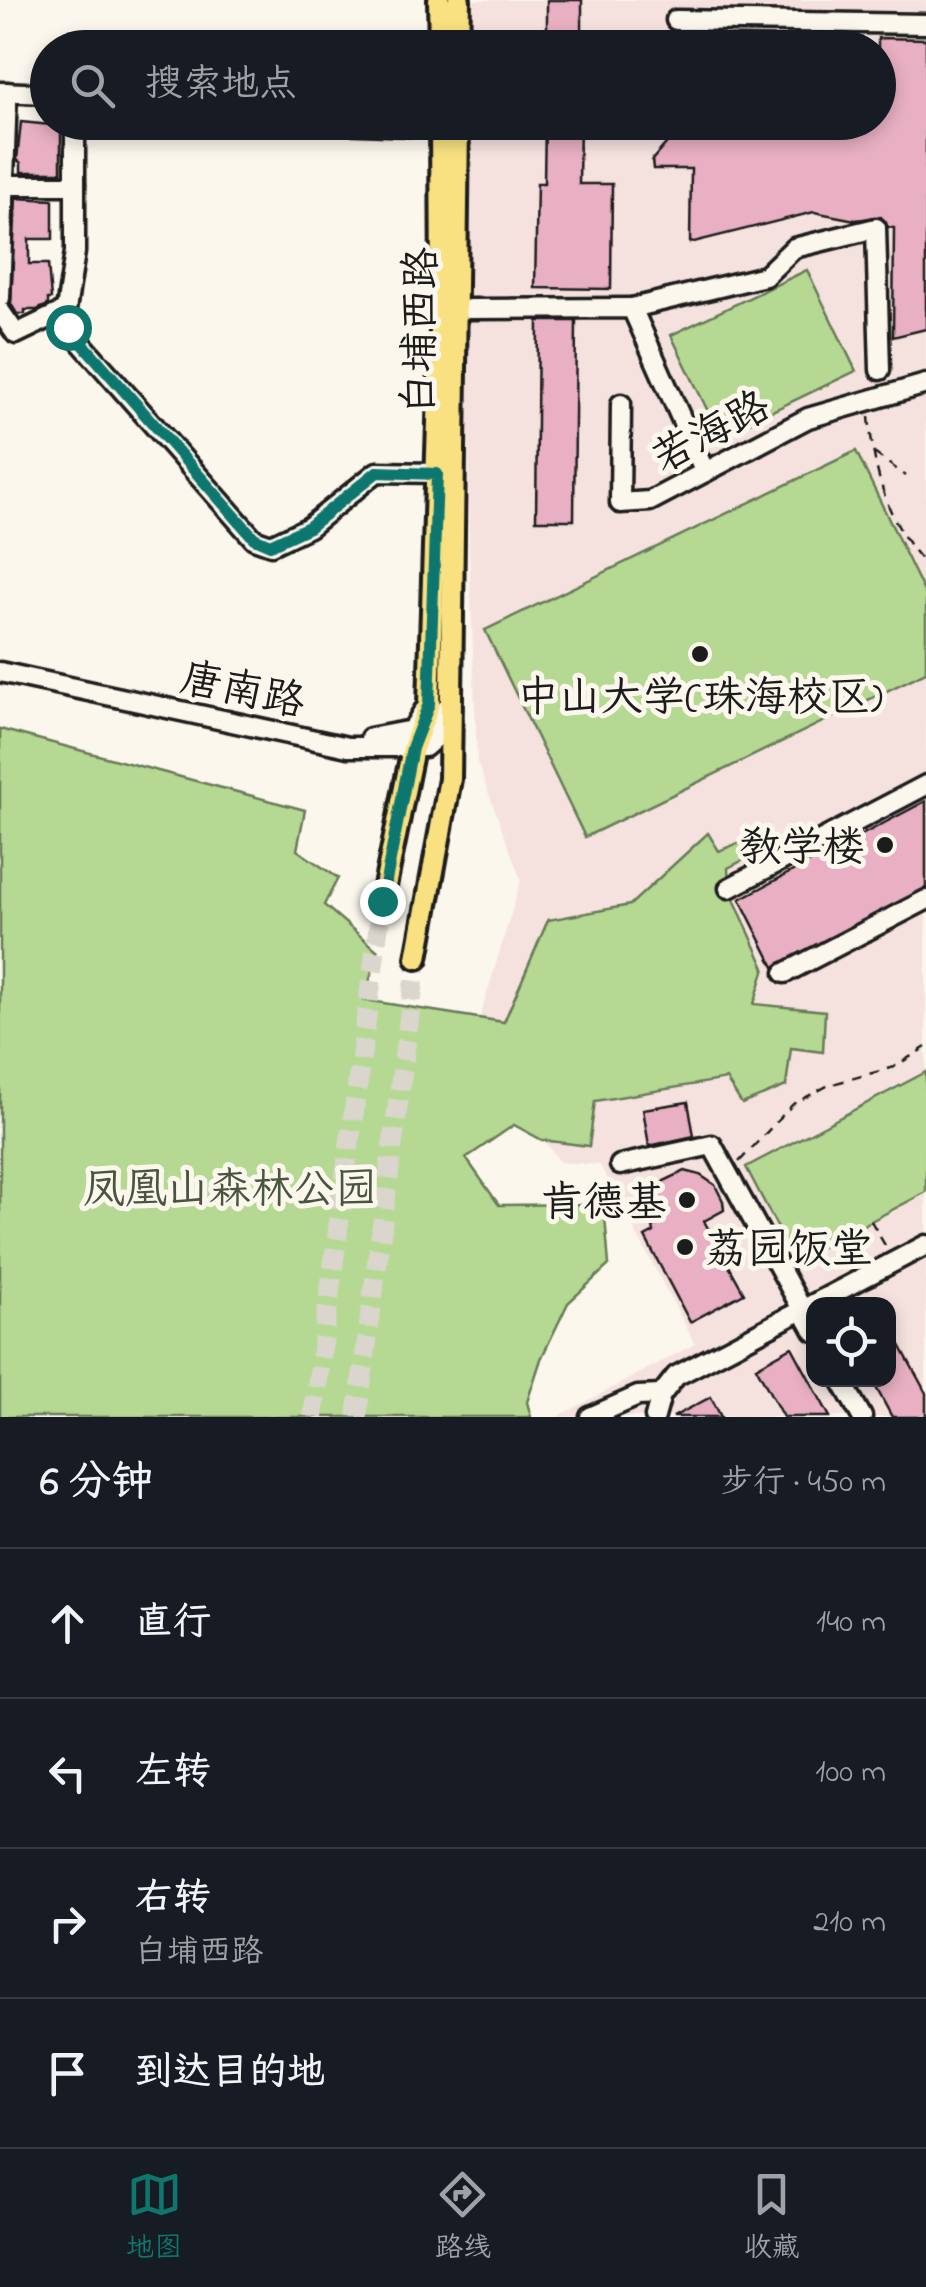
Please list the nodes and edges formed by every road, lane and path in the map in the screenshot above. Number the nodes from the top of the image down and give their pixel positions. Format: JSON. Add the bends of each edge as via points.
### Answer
{"nodes":[{"id":1,"x":439,"y":0,"type":"edge"},
{"id":2,"x":459,"y":0,"type":"edge"},
{"id":3,"x":676,"y":20,"type":"dead end"},
{"id":4,"x":926,"y":24,"type":"edge"},
{"id":5,"x":440,"y":30,"type":"edge"},
{"id":6,"x":458,"y":30,"type":"edge"},
{"id":7,"x":3,"y":92,"type":"edge"},
{"id":8,"x":30,"y":93,"type":"edge"},
{"id":9,"x":75,"y":140,"type":"edge"},
{"id":10,"x":447,"y":140,"type":"edge"},
{"id":11,"x":447,"y":140,"type":"edge"},
{"id":12,"x":4,"y":185,"type":"junction"},
{"id":13,"x":75,"y":185,"type":"junction"},
{"id":14,"x":0,"y":298,"type":"edge"},
{"id":15,"x":632,"y":308,"type":"junction"},
{"id":16,"x":469,"y":309,"type":"dead end"},
{"id":17,"x":0,"y":311,"type":"edge"},
{"id":18,"x":68,"y":327,"type":"dead end"},
{"id":19,"x":880,"y":370,"type":"dead end"},
{"id":20,"x":926,"y":384,"type":"edge"},
{"id":21,"x":868,"y":398,"type":"junction"},
{"id":22,"x":622,"y":404,"type":"dead end"},
{"id":23,"x":873,"y":452,"type":"junction"},
{"id":24,"x":705,"y":472,"type":"junction"},
{"id":25,"x":437,"y":474,"type":"junction"},
{"id":26,"x":906,"y":476,"type":"dead end"},
{"id":27,"x":926,"y":565,"type":"edge"},
{"id":28,"x":0,"y":660,"type":"edge"},
{"id":29,"x":0,"y":672,"type":"edge"},
{"id":30,"x":439,"y":705,"type":"junction"},
{"id":31,"x":412,"y":748,"type":"junction"},
{"id":32,"x":926,"y":785,"type":"edge"},
{"id":33,"x":729,"y":888,"type":"dead end"},
{"id":34,"x":926,"y":900,"type":"edge"},
{"id":35,"x":382,"y":901,"type":"tunnel mouth"},
{"id":36,"x":417,"y":958,"type":"tunnel mouth"},
{"id":37,"x":785,"y":973,"type":"dead end"},
{"id":38,"x":926,"y":1047,"type":"edge"},
{"id":39,"x":620,"y":1164,"type":"dead end"},
{"id":40,"x":728,"y":1174,"type":"junction"},
{"id":41,"x":871,"y":1221,"type":"dead end"},
{"id":42,"x":926,"y":1245,"type":"edge"},
{"id":43,"x":894,"y":1262,"type":"junction"},
{"id":44,"x":802,"y":1310,"type":"junction"},
{"id":45,"x":806,"y":1317,"type":"edge"},
{"id":46,"x":845,"y":1387,"type":"edge"},
{"id":47,"x":661,"y":1395,"type":"junction"},
{"id":48,"x":590,"y":1417,"type":"edge"},
{"id":49,"x":655,"y":1417,"type":"edge"},
{"id":50,"x":862,"y":1417,"type":"edge"}],
"edges":[{"from":1,"to":5,"type":"main road"},
{"from":2,"to":6,"type":"main road"},
{"from":3,"to":4,"type":"street"},
{"from":7,"to":8,"type":"street"},
{"from":7,"to":12,"type":"street"},
{"from":9,"to":13,"type":"street"},
{"from":10,"to":25,"type":"main road","name":"白埔西路"},
{"from":11,"to":30,"type":"main road","name":"白埔西路"},
{"from":12,"to":13,"type":"street"},
{"from":12,"to":14,"type":"street"},
{"from":13,"to":17,"type":"street","via":[[66,310],[16,334]]},
{"from":15,"to":16,"type":"street"},
{"from":15,"to":19,"type":"street","via":[[765,276],[794,248],[876,228]]},
{"from":15,"to":24,"type":"street"},
{"from":18,"to":25,"type":"street","via":[[254,538],[270,545],[309,527],[377,472]]},
{"from":20,"to":21,"type":"street","name":"若海路"},
{"from":21,"to":23,"type":"path"},
{"from":21,"to":24,"type":"street","name":"若海路","via":[[808,418]]},
{"from":22,"to":24,"type":"street","name":"若海路","via":[[620,502],[650,501]]},
{"from":23,"to":26,"type":"path"},
{"from":23,"to":27,"type":"path","via":[[897,527]]},
{"from":25,"to":30,"type":"main road","name":"白埔西路"},
{"from":28,"to":30,"type":"street","name":"唐南路","via":[[340,738],[412,730]]},
{"from":29,"to":31,"type":"street","name":"唐南路","via":[[348,747]]},
{"from":30,"to":31,"type":"main road","name":"白埔西路"},
{"from":30,"to":36,"type":"main road","name":"白埔西路","via":[[450,778]]},
{"from":31,"to":35,"type":"main road","name":"白埔西路"},
{"from":32,"to":33,"type":"street"},
{"from":34,"to":37,"type":"street"},
{"from":38,"to":40,"type":"path","via":[[894,1067],[829,1085],[792,1104]]},
{"from":39,"to":40,"type":"street","via":[[712,1145]]},
{"from":40,"to":44,"type":"street"},
{"from":41,"to":43,"type":"path"},
{"from":42,"to":43,"type":"street"},
{"from":43,"to":44,"type":"street"},
{"from":44,"to":45,"type":"street"},
{"from":44,"to":47,"type":"street","via":[[676,1376]]},
{"from":46,"to":50,"type":"street"},
{"from":47,"to":48,"type":"street","via":[[638,1396]]},
{"from":47,"to":49,"type":"street"}]}
